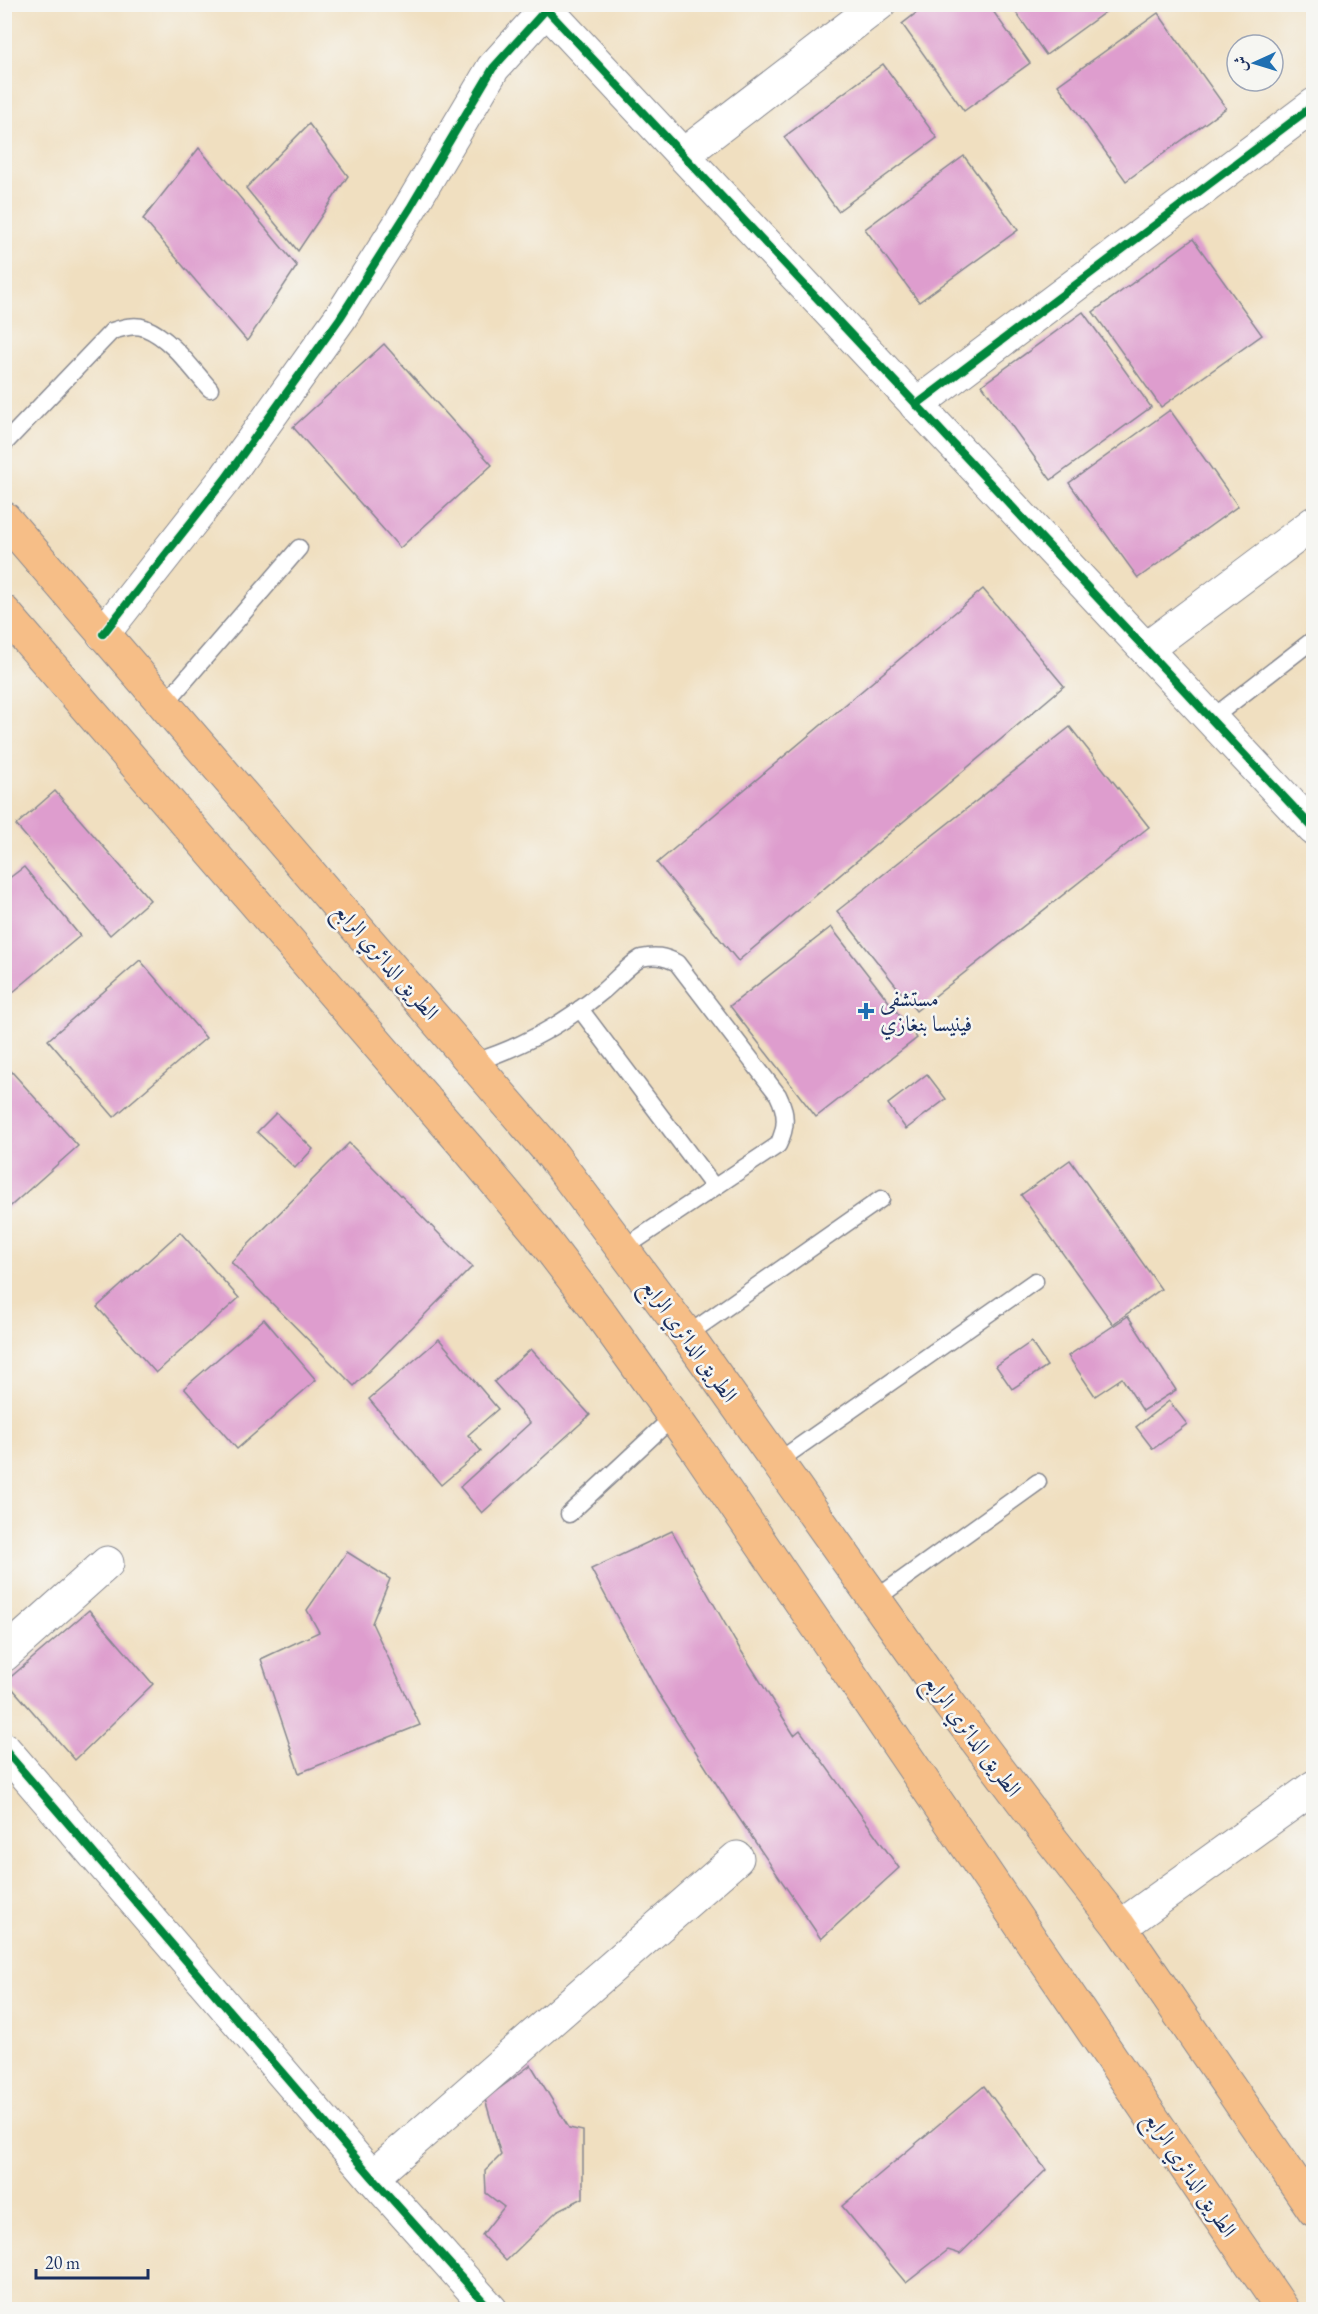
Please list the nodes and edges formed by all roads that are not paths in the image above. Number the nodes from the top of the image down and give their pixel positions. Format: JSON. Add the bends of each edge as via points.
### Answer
{"nodes":[{"id":1,"x":879,"y":4,"type":"edge"},
{"id":2,"x":549,"y":7,"type":"edge"},
{"id":3,"x":1314,"y":105,"type":"edge"},
{"id":4,"x":683,"y":155,"type":"junction"},
{"id":5,"x":210,"y":389,"type":"dead end"},
{"id":6,"x":916,"y":405,"type":"junction"},
{"id":7,"x":4,"y":444,"type":"edge"},
{"id":8,"x":4,"y":518,"type":"edge"},
{"id":9,"x":1314,"y":524,"type":"edge"},
{"id":10,"x":299,"y":548,"type":"dead end"},
{"id":11,"x":4,"y":612,"type":"edge"},
{"id":12,"x":103,"y":634,"type":"junction"},
{"id":13,"x":1314,"y":639,"type":"edge"},
{"id":14,"x":1146,"y":649,"type":"junction"},
{"id":15,"x":164,"y":705,"type":"junction"},
{"id":16,"x":1211,"y":719,"type":"junction"},
{"id":17,"x":1314,"y":829,"type":"edge"},
{"id":18,"x":580,"y":1009,"type":"junction"},
{"id":19,"x":474,"y":1062,"type":"junction"},
{"id":20,"x":714,"y":1187,"type":"junction"},
{"id":21,"x":881,"y":1199,"type":"dead end"},
{"id":22,"x":624,"y":1248,"type":"junction"},
{"id":23,"x":1035,"y":1281,"type":"dead end"},
{"id":24,"x":687,"y":1335,"type":"junction"},
{"id":25,"x":673,"y":1417,"type":"junction"},
{"id":26,"x":777,"y":1462,"type":"junction"},
{"id":27,"x":1038,"y":1482,"type":"dead end"},
{"id":28,"x":569,"y":1514,"type":"dead end"},
{"id":29,"x":107,"y":1563,"type":"dead end"},
{"id":30,"x":874,"y":1600,"type":"junction"},
{"id":31,"x":4,"y":1655,"type":"edge"},
{"id":32,"x":4,"y":1749,"type":"edge"},
{"id":33,"x":1314,"y":1787,"type":"edge"},
{"id":34,"x":737,"y":1858,"type":"dead end"},
{"id":35,"x":1120,"y":1927,"type":"junction"},
{"id":36,"x":372,"y":2177,"type":"junction"},
{"id":37,"x":1308,"y":2190,"type":"edge"},
{"id":38,"x":491,"y":2310,"type":"edge"},
{"id":39,"x":1282,"y":2310,"type":"edge"}],
"edges":[{"from":1,"to":4,"type":"street"},
{"from":2,"to":4,"type":"street"},
{"from":2,"to":12,"type":"street","via":[[493,68],[340,318],[225,479]]},
{"from":3,"to":6,"type":"street"},
{"from":4,"to":6,"type":"street"},
{"from":5,"to":7,"type":"lane","via":[[165,341],[144,328],[112,331]]},
{"from":6,"to":14,"type":"street"},
{"from":8,"to":12,"type":"main road","name":"الطريق الدائري الرابع"},
{"from":9,"to":14,"type":"street"},
{"from":10,"to":15,"type":"lane"},
{"from":11,"to":25,"type":"main road","name":"الطريق الدائري الرابع","via":[[528,1221]]},
{"from":12,"to":15,"type":"main road","name":"الطريق الدائري الرابع"},
{"from":13,"to":16,"type":"lane"},
{"from":14,"to":16,"type":"street"},
{"from":15,"to":19,"type":"main road","name":"الطريق الدائري الرابع"},
{"from":16,"to":17,"type":"street"},
{"from":18,"to":19,"type":"lane","via":[[541,1036]]},
{"from":18,"to":20,"type":"lane"},
{"from":18,"to":20,"type":"lane","via":[[641,958],[665,957],[677,963],[778,1095],[786,1116],[777,1144]]},
{"from":19,"to":22,"type":"main road","name":"الطريق الدائري الرابع"},
{"from":20,"to":22,"type":"lane"},
{"from":21,"to":24,"type":"lane"},
{"from":22,"to":24,"type":"main road","name":"الطريق الدائري الرابع"},
{"from":23,"to":26,"type":"lane"},
{"from":24,"to":26,"type":"main road","name":"الطريق الدائري الرابع"},
{"from":25,"to":28,"type":"lane"},
{"from":25,"to":39,"type":"main road","name":"الطريق الدائري الرابع"},
{"from":26,"to":30,"type":"main road","name":"الطريق الدائري الرابع"},
{"from":27,"to":30,"type":"lane"},
{"from":29,"to":31,"type":"street"},
{"from":30,"to":35,"type":"main road","name":"الطريق الدائري الرابع"},
{"from":32,"to":36,"type":"street"},
{"from":33,"to":35,"type":"street"},
{"from":34,"to":36,"type":"street"},
{"from":35,"to":37,"type":"main road","name":"الطريق الدائري الرابع"},
{"from":36,"to":38,"type":"street"}]}
